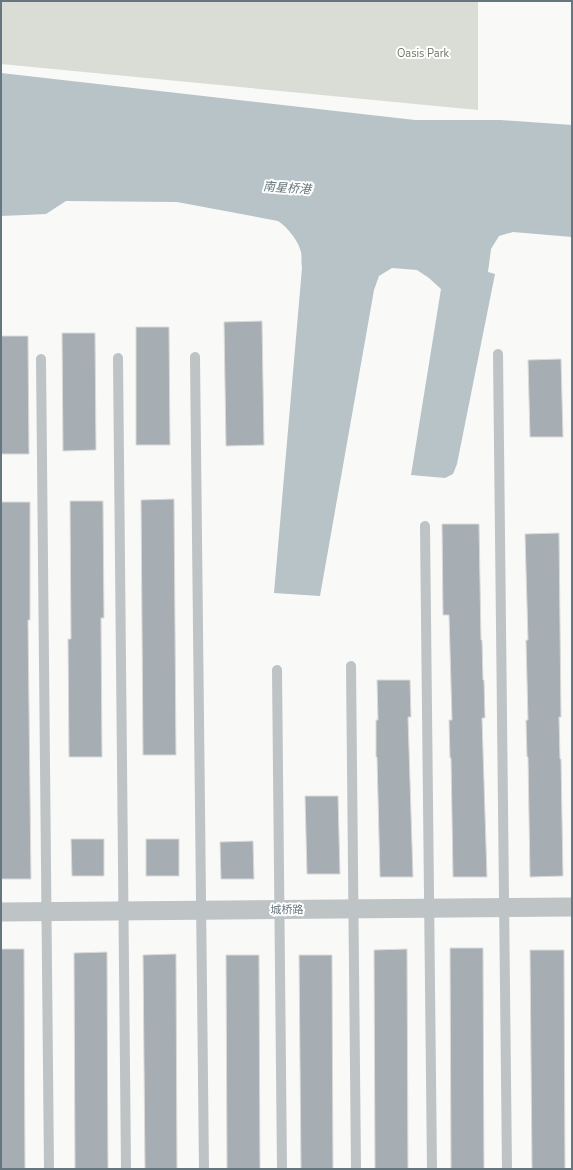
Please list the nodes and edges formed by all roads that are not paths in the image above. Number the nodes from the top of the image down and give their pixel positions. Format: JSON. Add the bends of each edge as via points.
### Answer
{"nodes":[{"id":1,"x":498,"y":354,"type":"dead end"},
{"id":2,"x":195,"y":357,"type":"dead end"},
{"id":3,"x":118,"y":358,"type":"dead end"},
{"id":4,"x":41,"y":359,"type":"dead end"},
{"id":5,"x":425,"y":526,"type":"dead end"},
{"id":6,"x":351,"y":666,"type":"dead end"},
{"id":7,"x":277,"y":670,"type":"dead end"},
{"id":8,"x":572,"y":907,"type":"edge"},
{"id":9,"x":429,"y":908,"type":"junction"},
{"id":10,"x":504,"y":908,"type":"junction"},
{"id":11,"x":353,"y":909,"type":"junction"},
{"id":12,"x":279,"y":910,"type":"junction"},
{"id":13,"x":124,"y":911,"type":"junction"},
{"id":14,"x":201,"y":911,"type":"junction"},
{"id":15,"x":1,"y":912,"type":"edge"},
{"id":16,"x":47,"y":912,"type":"junction"},
{"id":17,"x":49,"y":1169,"type":"edge"},
{"id":18,"x":126,"y":1169,"type":"edge"},
{"id":19,"x":204,"y":1169,"type":"edge"},
{"id":20,"x":282,"y":1169,"type":"edge"},
{"id":21,"x":356,"y":1169,"type":"edge"},
{"id":22,"x":432,"y":1169,"type":"edge"},
{"id":23,"x":507,"y":1169,"type":"edge"}],
"edges":[{"from":1,"to":10,"type":"lane"},
{"from":2,"to":14,"type":"lane"},
{"from":3,"to":13,"type":"lane"},
{"from":4,"to":16,"type":"lane"},
{"from":5,"to":9,"type":"lane"},
{"from":6,"to":11,"type":"lane"},
{"from":7,"to":12,"type":"lane"},
{"from":8,"to":10,"type":"street","name":"城桥路"},
{"from":9,"to":10,"type":"street","name":"城桥路"},
{"from":9,"to":11,"type":"street","name":"城桥路"},
{"from":9,"to":22,"type":"lane"},
{"from":10,"to":23,"type":"lane"},
{"from":11,"to":12,"type":"street","name":"城桥路"},
{"from":11,"to":21,"type":"lane"},
{"from":12,"to":14,"type":"street","name":"城桥路"},
{"from":12,"to":20,"type":"lane"},
{"from":13,"to":14,"type":"street","name":"城桥路"},
{"from":13,"to":16,"type":"street","name":"城桥路"},
{"from":13,"to":18,"type":"lane"},
{"from":14,"to":19,"type":"lane"},
{"from":15,"to":16,"type":"street","name":"城桥路"},
{"from":16,"to":17,"type":"lane"}]}
